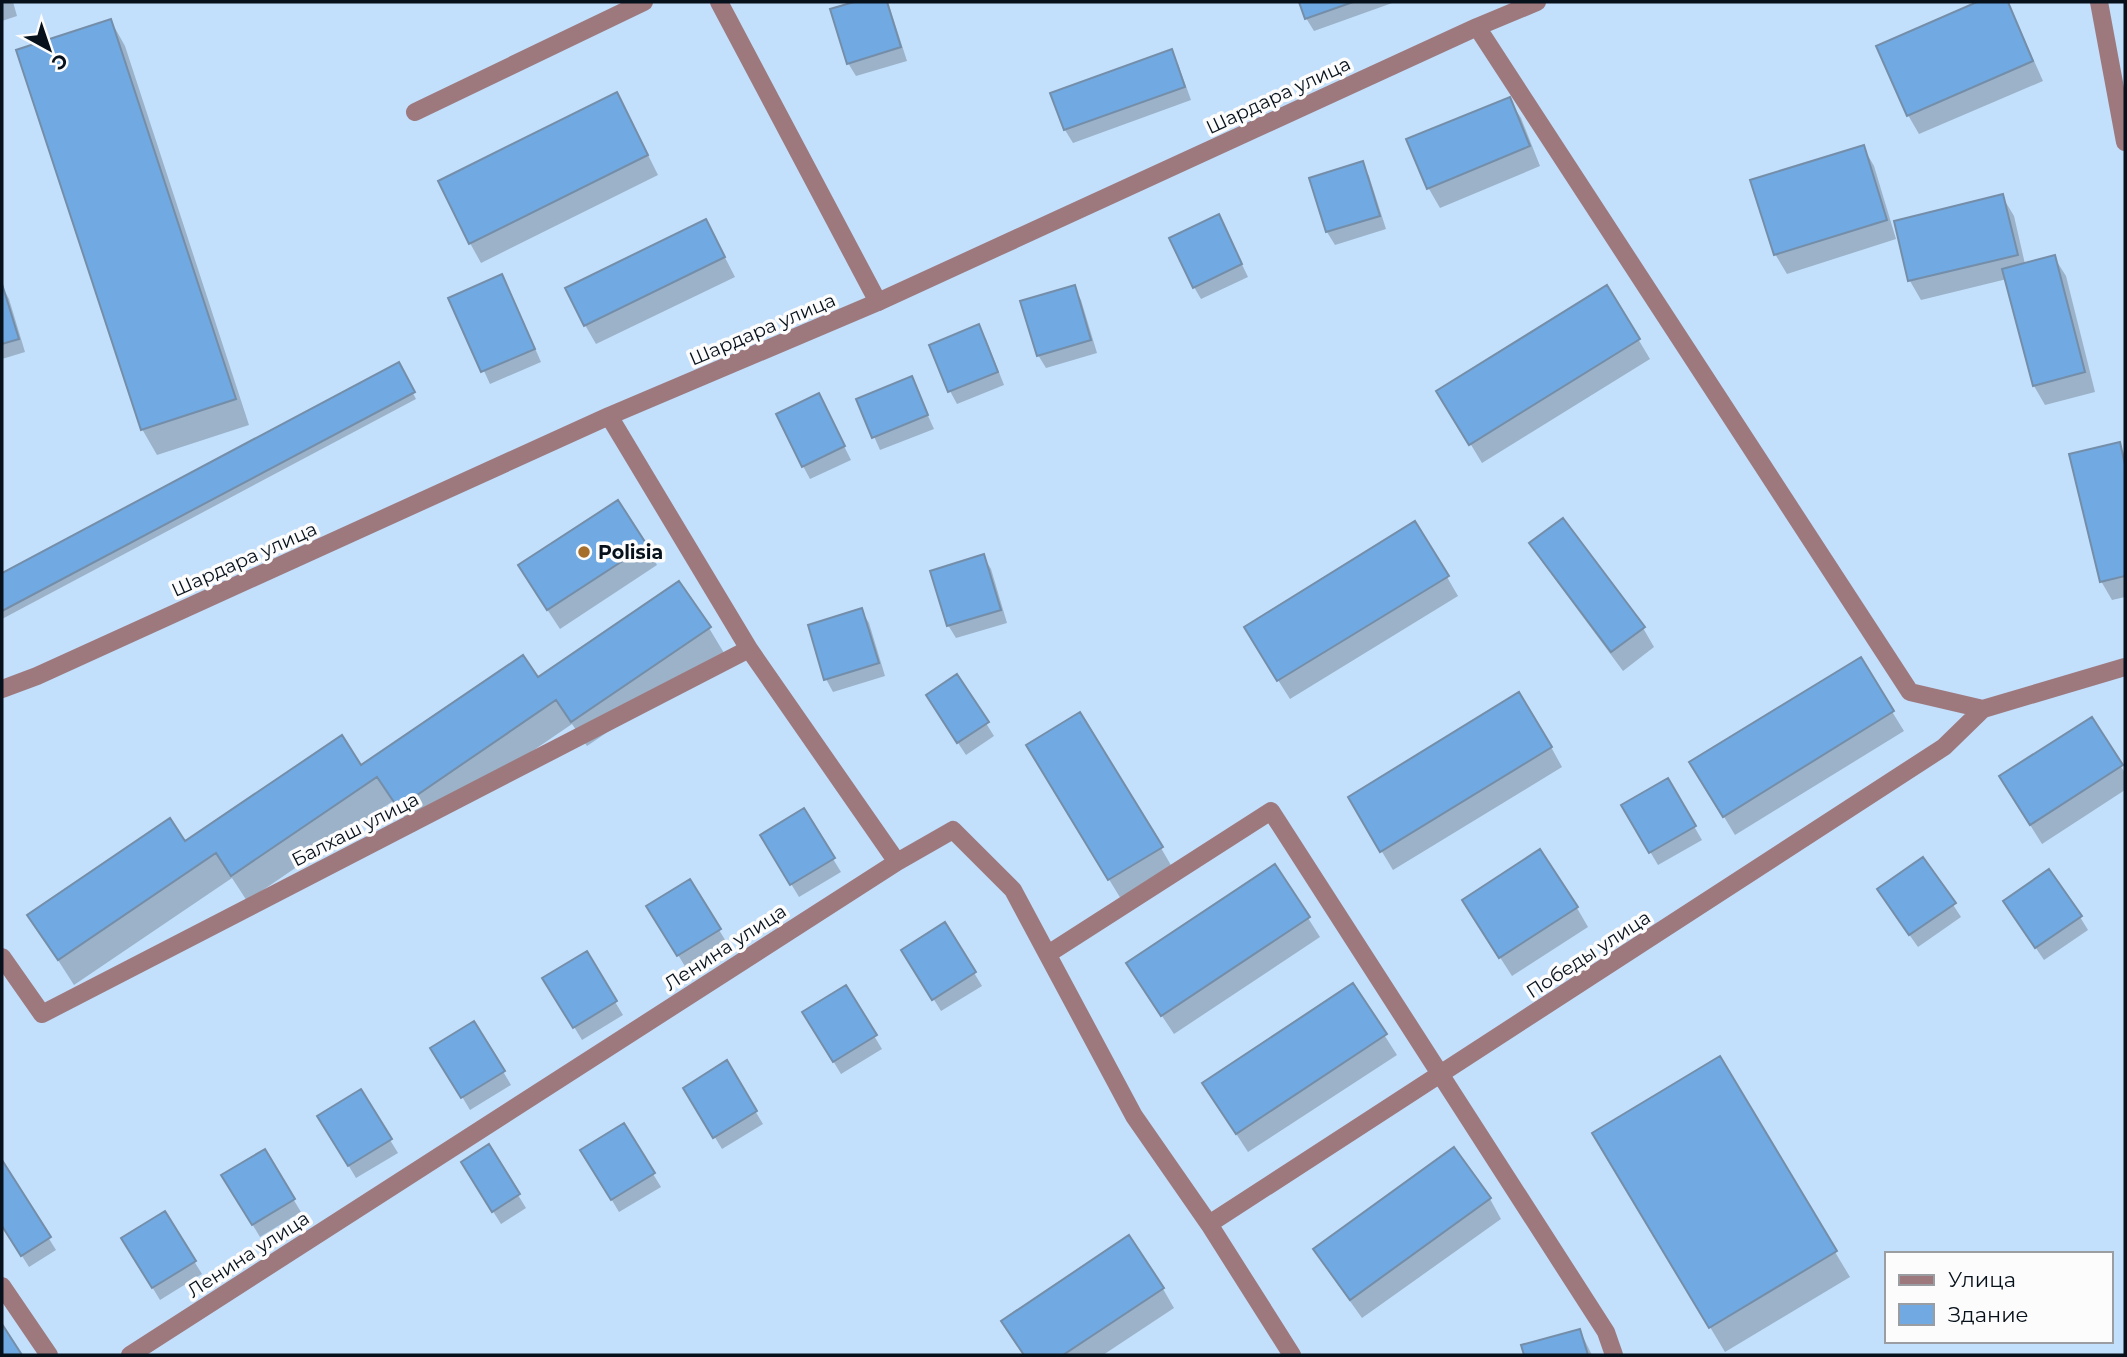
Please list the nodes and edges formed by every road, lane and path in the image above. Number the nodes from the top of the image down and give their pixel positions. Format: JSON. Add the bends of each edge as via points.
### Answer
{"nodes":[{"id":1,"x":644,"y":2,"type":"edge"},
{"id":2,"x":719,"y":2,"type":"edge"},
{"id":3,"x":1537,"y":2,"type":"edge"},
{"id":4,"x":2099,"y":2,"type":"edge"},
{"id":5,"x":1476,"y":27,"type":"junction"},
{"id":6,"x":415,"y":112,"type":"dead end"},
{"id":7,"x":2125,"y":142,"type":"edge"},
{"id":8,"x":878,"y":302,"type":"junction"},
{"id":9,"x":609,"y":416,"type":"junction"},
{"id":10,"x":748,"y":649,"type":"junction"},
{"id":11,"x":2125,"y":667,"type":"edge"},
{"id":12,"x":2,"y":689,"type":"edge"},
{"id":13,"x":1983,"y":709,"type":"junction"},
{"id":14,"x":897,"y":862,"type":"junction"},
{"id":15,"x":1048,"y":954,"type":"junction"},
{"id":16,"x":2,"y":957,"type":"edge"},
{"id":17,"x":1441,"y":1074,"type":"junction"},
{"id":18,"x":1209,"y":1224,"type":"junction"},
{"id":19,"x":2,"y":1286,"type":"edge"},
{"id":20,"x":49,"y":1355,"type":"edge"},
{"id":21,"x":130,"y":1355,"type":"edge"},
{"id":22,"x":1292,"y":1355,"type":"edge"},
{"id":23,"x":1614,"y":1355,"type":"edge"}],
"edges":[{"from":1,"to":6,"type":"street"},
{"from":2,"to":8,"type":"street"},
{"from":3,"to":5,"type":"street","name":"Шардара улица"},
{"from":4,"to":7,"type":"street"},
{"from":5,"to":8,"type":"street","name":"Шардара улица"},
{"from":5,"to":13,"type":"street","via":[[1910,692]]},
{"from":8,"to":9,"type":"street","name":"Шардара улица"},
{"from":9,"to":10,"type":"street"},
{"from":9,"to":12,"type":"street","name":"Шардара улица"},
{"from":10,"to":14,"type":"street"},
{"from":10,"to":16,"type":"street","name":"Балхаш улица","via":[[42,1014]]},
{"from":11,"to":13,"type":"street"},
{"from":13,"to":17,"type":"street","name":"Победы улица","via":[[1944,747]]},
{"from":14,"to":15,"type":"street","name":"Ленина улица","via":[[953,830],[1013,890]]},
{"from":14,"to":21,"type":"street","name":"Ленина улица"},
{"from":15,"to":17,"type":"street","via":[[1271,811]]},
{"from":15,"to":18,"type":"street","via":[[1134,1116]]},
{"from":17,"to":18,"type":"street","name":"Победы улица"},
{"from":17,"to":23,"type":"street","via":[[1606,1332]]},
{"from":18,"to":22,"type":"street"},
{"from":19,"to":20,"type":"street"}]}
